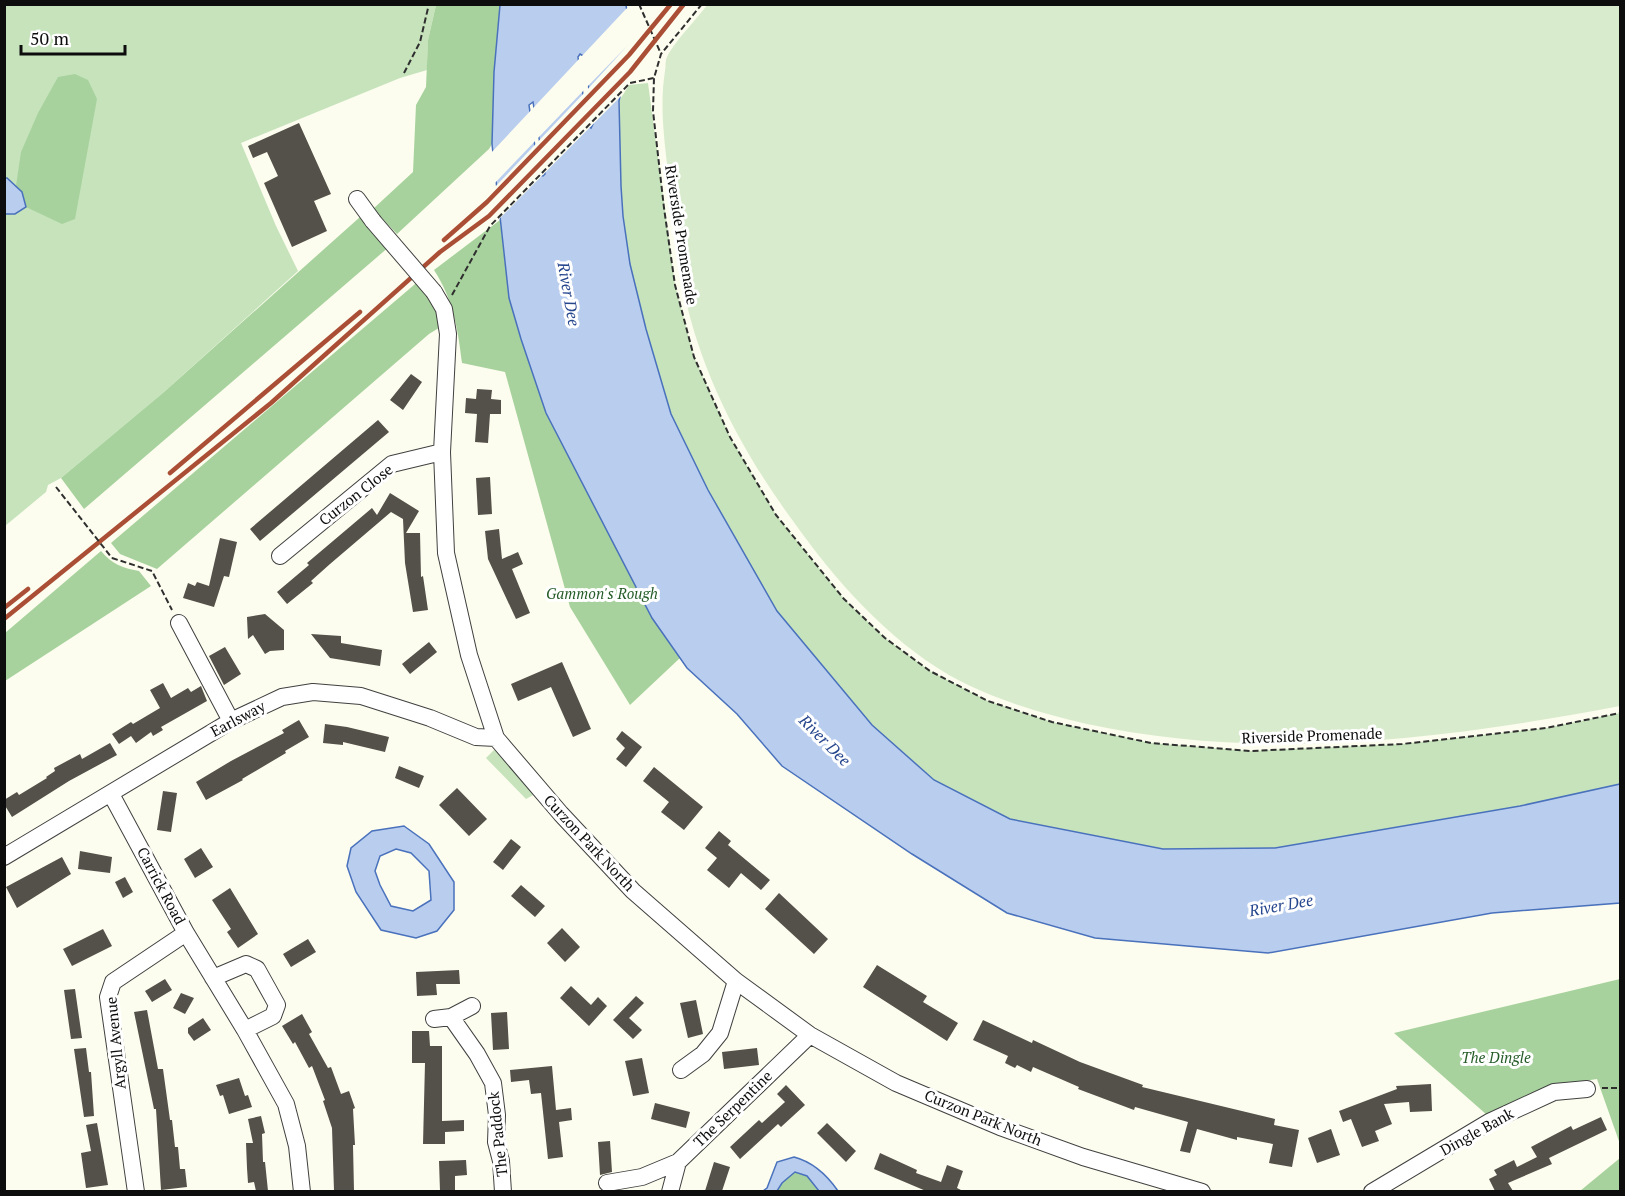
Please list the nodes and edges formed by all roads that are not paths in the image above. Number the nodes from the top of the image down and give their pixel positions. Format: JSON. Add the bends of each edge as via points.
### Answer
{"nodes":[{"id":1,"x":357,"y":199,"type":"dead end"},
{"id":2,"x":442,"y":452,"type":"junction"},
{"id":3,"x":280,"y":556,"type":"dead end"},
{"id":4,"x":179,"y":623,"type":"road end"},
{"id":5,"x":231,"y":721,"type":"junction"},
{"id":6,"x":496,"y":738,"type":"junction"},
{"id":7,"x":111,"y":794,"type":"junction"},
{"id":8,"x":4,"y":857,"type":"edge"},
{"id":9,"x":186,"y":933,"type":"junction"},
{"id":10,"x":213,"y":978,"type":"junction"},
{"id":11,"x":736,"y":981,"type":"junction"},
{"id":12,"x":472,"y":1006,"type":"dead end"},
{"id":13,"x":452,"y":1017,"type":"junction"},
{"id":14,"x":434,"y":1019,"type":"dead end"},
{"id":15,"x":245,"y":1030,"type":"junction"},
{"id":16,"x":810,"y":1035,"type":"junction"},
{"id":17,"x":681,"y":1070,"type":"dead end"},
{"id":18,"x":1587,"y":1089,"type":"dead end"},
{"id":19,"x":678,"y":1162,"type":"junction"},
{"id":20,"x":607,"y":1183,"type":"dead end"},
{"id":21,"x":136,"y":1191,"type":"edge"},
{"id":22,"x":302,"y":1191,"type":"edge"},
{"id":23,"x":503,"y":1191,"type":"edge"},
{"id":24,"x":670,"y":1191,"type":"edge"},
{"id":25,"x":1202,"y":1191,"type":"edge"},
{"id":26,"x":1372,"y":1191,"type":"edge"}],
"edges":[{"from":1,"to":2,"type":"street","name":"Curzon Park North","bridge":true,"via":[[444,309],[448,334]]},
{"from":2,"to":3,"type":"street","name":"Curzon Close","via":[[392,464]]},
{"from":2,"to":6,"type":"street","name":"Curzon Park North","via":[[446,553],[469,655]]},
{"from":4,"to":5,"type":"street"},
{"from":5,"to":6,"type":"street","name":"Earlsway","via":[[282,697],[313,692],[361,696],[476,737]]},
{"from":5,"to":7,"type":"street","name":"Earlsway"},
{"from":6,"to":11,"type":"street","name":"Curzon Park North","via":[[633,891]]},
{"from":7,"to":8,"type":"street","name":"Earlsway"},
{"from":7,"to":9,"type":"street","name":"Carrick Road"},
{"from":9,"to":10,"type":"street","name":"Carrick Road"},
{"from":9,"to":21,"type":"street","name":"Argyll Avenue","via":[[113,982],[108,997]]},
{"from":10,"to":15,"type":"street","name":"Carrick Road"},
{"from":10,"to":15,"type":"street","via":[[246,964],[257,969],[277,1005],[273,1016]]},
{"from":11,"to":16,"type":"street","name":"Curzon Park North"},
{"from":11,"to":17,"type":"street","via":[[720,1033],[703,1054]]},
{"from":12,"to":13,"type":"street"},
{"from":13,"to":14,"type":"street"},
{"from":13,"to":23,"type":"street","name":"The Paddock","via":[[493,1083]]},
{"from":15,"to":22,"type":"street","name":"Carrick Road","via":[[286,1104],[297,1146]]},
{"from":16,"to":19,"type":"street","name":"The Serpentine"},
{"from":16,"to":25,"type":"street","name":"Curzon Park North","via":[[896,1083],[1000,1127],[1083,1157]]},
{"from":18,"to":26,"type":"street","name":"Dingle Bank","via":[[1554,1092],[1489,1122]]},
{"from":19,"to":20,"type":"street","via":[[642,1178]]},
{"from":19,"to":24,"type":"street"}]}
